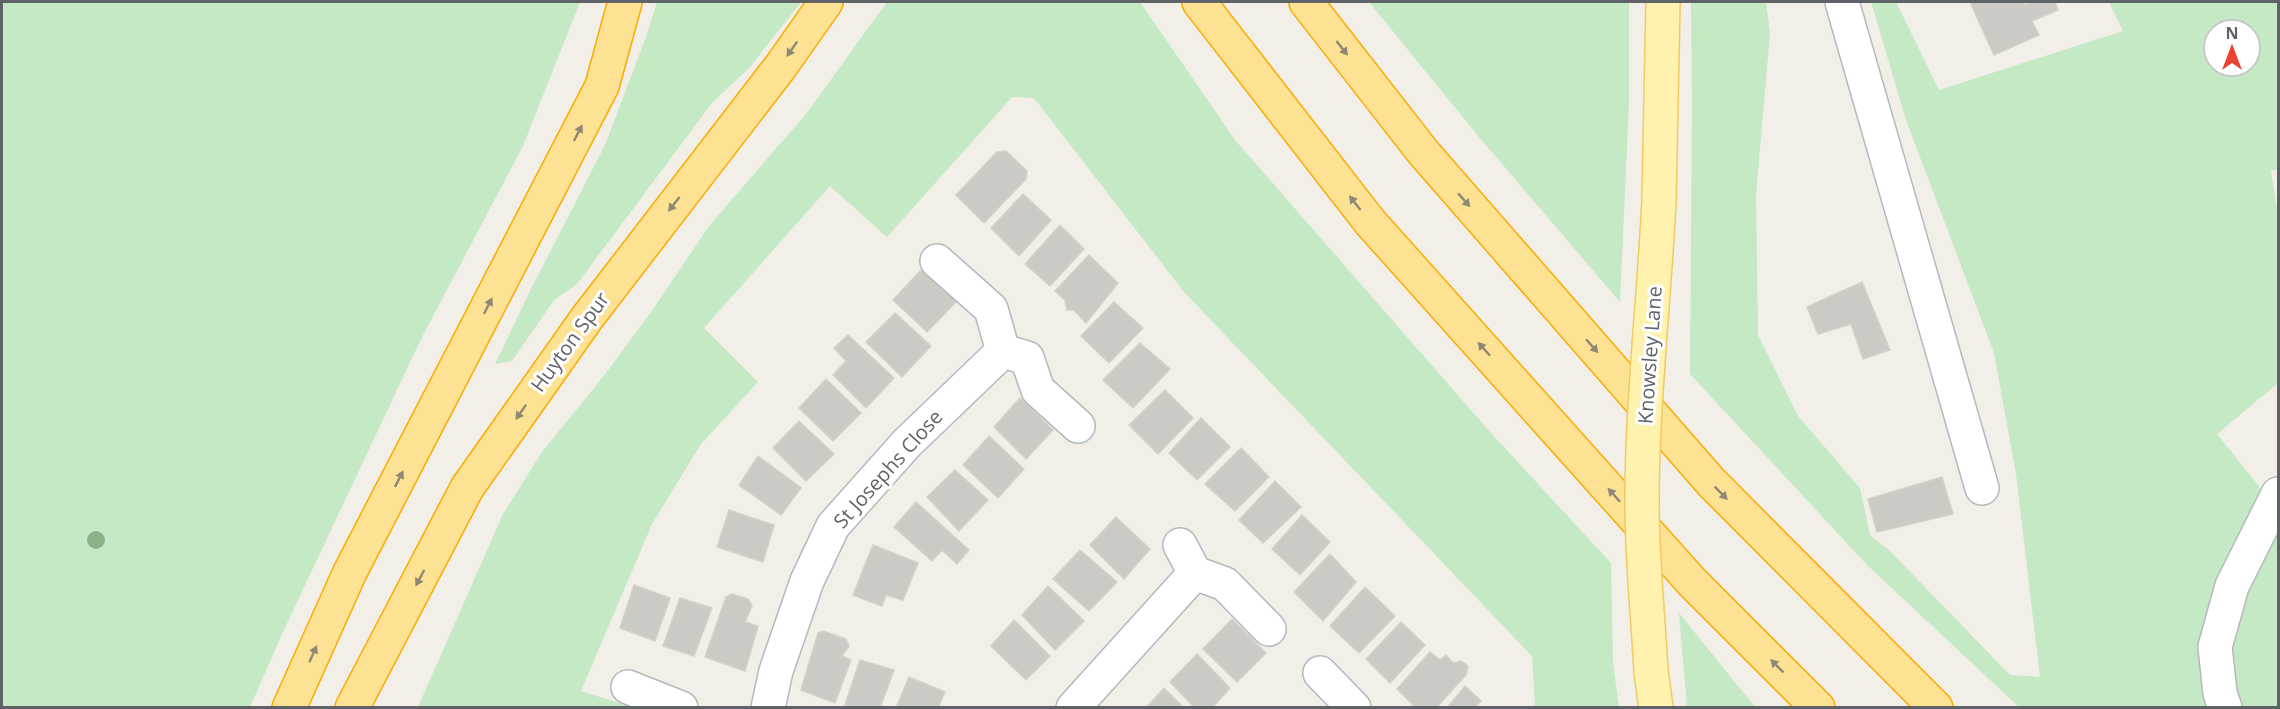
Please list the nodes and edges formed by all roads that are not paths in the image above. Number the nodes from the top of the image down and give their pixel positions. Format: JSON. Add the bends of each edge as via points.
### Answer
{"nodes":[{"id":1,"x":625,"y":2,"type":"edge"},
{"id":2,"x":826,"y":2,"type":"edge"},
{"id":3,"x":1199,"y":2,"type":"edge"},
{"id":4,"x":1306,"y":2,"type":"edge"},
{"id":5,"x":1663,"y":2,"type":"edge"},
{"id":6,"x":1842,"y":2,"type":"edge"},
{"id":7,"x":937,"y":261,"type":"dead end"},
{"id":8,"x":1015,"y":354,"type":"junction"},
{"id":9,"x":1078,"y":426,"type":"dead end"},
{"id":10,"x":1982,"y":488,"type":"dead end"},
{"id":11,"x":2278,"y":494,"type":"edge"},
{"id":12,"x":1269,"y":629,"type":"dead end"},
{"id":13,"x":1320,"y":673,"type":"dead end"},
{"id":14,"x":628,"y":687,"type":"dead end"},
{"id":15,"x":289,"y":708,"type":"edge"},
{"id":16,"x":352,"y":708,"type":"edge"},
{"id":17,"x":681,"y":708,"type":"edge"},
{"id":18,"x":768,"y":708,"type":"edge"},
{"id":19,"x":1073,"y":708,"type":"edge"},
{"id":20,"x":1354,"y":708,"type":"edge"},
{"id":21,"x":1656,"y":708,"type":"edge"},
{"id":22,"x":1818,"y":708,"type":"edge"},
{"id":23,"x":1936,"y":708,"type":"edge"},
{"id":24,"x":2225,"y":708,"type":"edge"}],
"edges":[{"from":15,"to":1,"type":"highway","one_way":true,"via":[[350,572],[602,86]]},
{"from":2,"to":16,"type":"highway","name":"Huyton Spur","one_way":true,"via":[[587,318],[467,488]]},
{"from":22,"to":3,"type":"highway","one_way":true,"via":[[1692,582],[1370,222]]},
{"from":4,"to":23,"type":"highway","one_way":true,"via":[[1423,152],[1711,482]]},
{"from":5,"to":21,"type":"main road","name":"Knowsley Lane","bridge":true,"via":[[1659,201],[1642,504]]},
{"from":6,"to":10,"type":"street"},
{"from":7,"to":8,"type":"street","via":[[992,309]]},
{"from":8,"to":9,"type":"street","via":[[1038,390]]},
{"from":8,"to":18,"type":"street","name":"St Josephs Close","via":[[907,443],[833,526],[807,581],[776,671]]},
{"from":11,"to":24,"type":"street","via":[[2232,586],[2215,647]]},
{"from":12,"to":19,"type":"street","via":[[1225,584],[1187,559]]},
{"from":13,"to":20,"type":"street"},
{"from":14,"to":17,"type":"street"}]}
